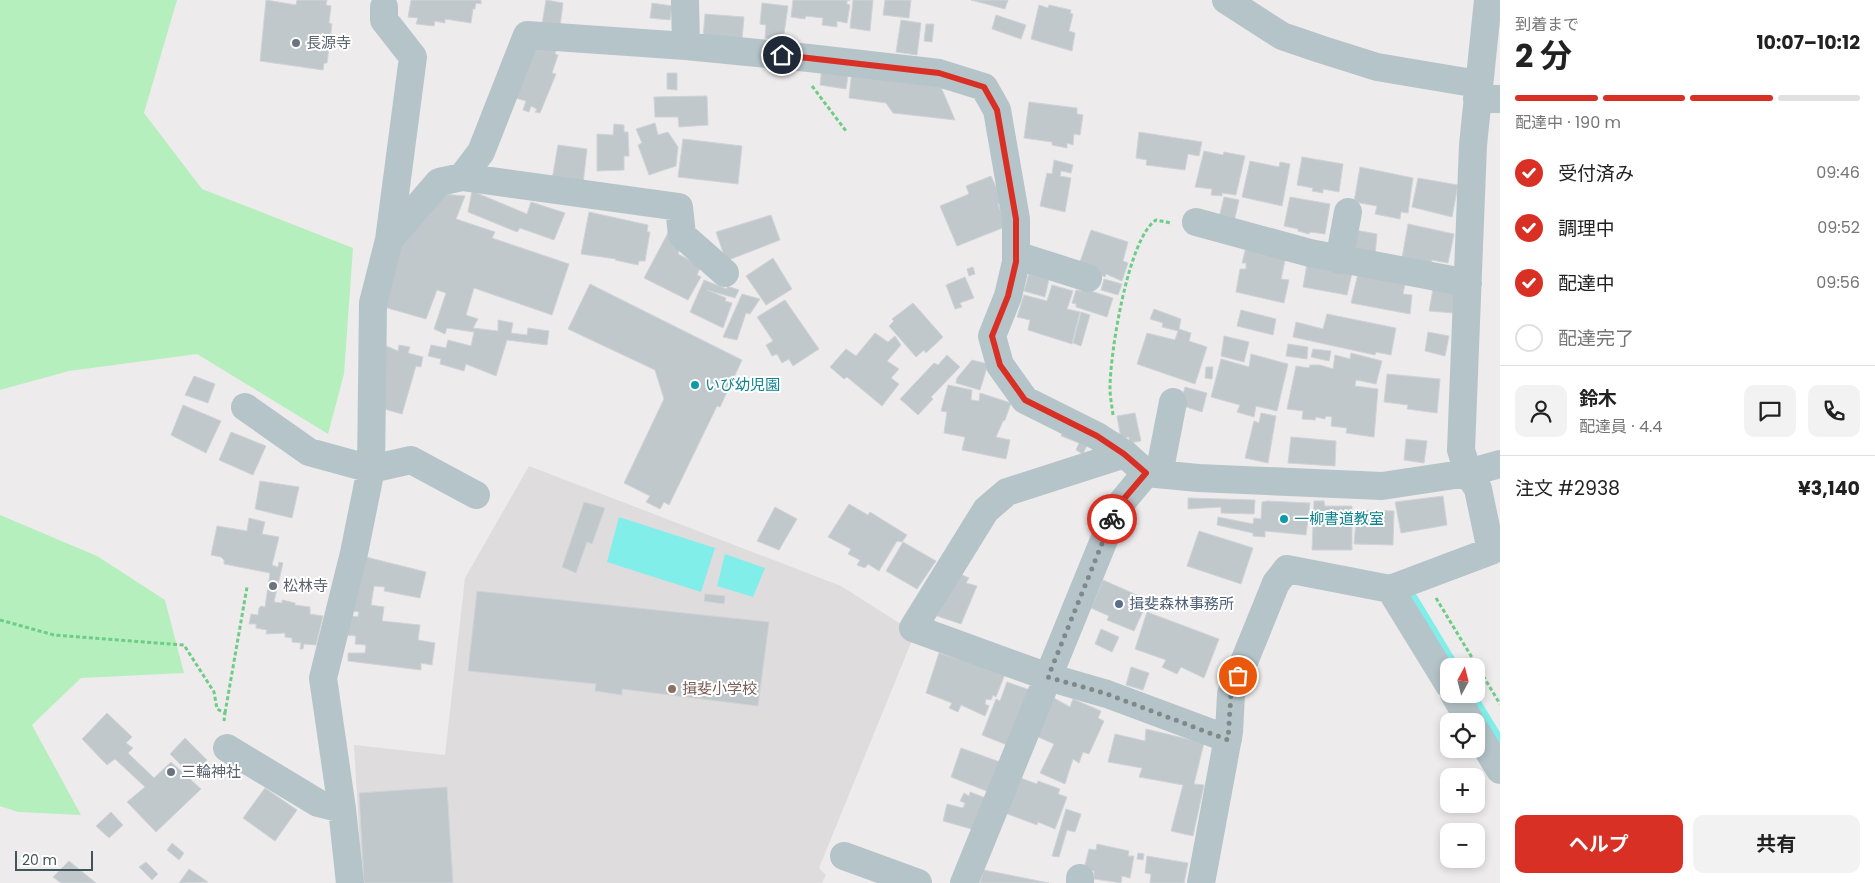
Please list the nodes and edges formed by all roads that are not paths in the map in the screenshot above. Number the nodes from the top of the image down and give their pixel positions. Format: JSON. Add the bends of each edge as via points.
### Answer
{"nodes":[{"id":1,"x":685,"y":0,"type":"edge"},
{"id":2,"x":1226,"y":0,"type":"edge"},
{"id":3,"x":1488,"y":0,"type":"edge"},
{"id":4,"x":384,"y":7,"type":"dead end"},
{"id":5,"x":686,"y":46,"type":"junction"},
{"id":6,"x":1485,"y":94,"type":"edge"},
{"id":7,"x":462,"y":178,"type":"junction"},
{"id":8,"x":1348,"y":212,"type":"dead end"},
{"id":9,"x":1196,"y":222,"type":"road end"},
{"id":10,"x":388,"y":240,"type":"junction"},
{"id":11,"x":1016,"y":255,"type":"junction"},
{"id":12,"x":1339,"y":260,"type":"junction"},
{"id":13,"x":725,"y":273,"type":"dead end"},
{"id":14,"x":1088,"y":278,"type":"dead end"},
{"id":15,"x":1468,"y":283,"type":"junction"},
{"id":16,"x":1173,"y":402,"type":"dead end"},
{"id":17,"x":246,"y":407,"type":"dead end"},
{"id":18,"x":1120,"y":451,"type":"junction"},
{"id":19,"x":1500,"y":464,"type":"edge"},
{"id":20,"x":371,"y":469,"type":"junction"},
{"id":21,"x":1152,"y":473,"type":"junction"},
{"id":22,"x":1468,"y":473,"type":"junction"},
{"id":23,"x":476,"y":495,"type":"dead end"},
{"id":24,"x":1390,"y":589,"type":"junction"},
{"id":25,"x":1440,"y":670,"type":"edge"},
{"id":26,"x":1048,"y":677,"type":"junction"},
{"id":27,"x":1228,"y":740,"type":"junction"},
{"id":28,"x":1485,"y":746,"type":"edge"},
{"id":29,"x":227,"y":748,"type":"road end"},
{"id":30,"x":1500,"y":770,"type":"edge"},
{"id":31,"x":342,"y":809,"type":"junction"},
{"id":32,"x":844,"y":856,"type":"dead end"},
{"id":33,"x":350,"y":883,"type":"edge"},
{"id":34,"x":918,"y":883,"type":"edge"},
{"id":35,"x":964,"y":883,"type":"edge"},
{"id":36,"x":1201,"y":883,"type":"edge"}],
"edges":[{"from":1,"to":5,"type":"street"},
{"from":2,"to":6,"type":"street","via":[[1282,36],[1377,67]]},
{"from":3,"to":6,"type":"street"},
{"from":4,"to":10,"type":"street","via":[[384,20],[413,57]]},
{"from":5,"to":7,"type":"street","via":[[527,35],[482,152]]},
{"from":5,"to":11,"type":"street","via":[[939,73],[984,87],[997,110],[1016,219]]},
{"from":6,"to":15,"type":"street"},
{"from":7,"to":10,"type":"street","via":[[439,182]]},
{"from":7,"to":13,"type":"street","via":[[679,208],[682,235]]},
{"from":8,"to":12,"type":"street"},
{"from":9,"to":12,"type":"street"},
{"from":10,"to":20,"type":"street","via":[[373,303]]},
{"from":11,"to":14,"type":"street"},
{"from":11,"to":18,"type":"street","via":[[1008,296],[992,336],[1000,365],[1025,400]]},
{"from":12,"to":15,"type":"street"},
{"from":15,"to":22,"type":"street","via":[[1461,450]]},
{"from":16,"to":21,"type":"street"},
{"from":17,"to":20,"type":"street","via":[[309,452]]},
{"from":18,"to":21,"type":"street"},
{"from":18,"to":26,"type":"street","via":[[1007,492],[986,510],[914,628]]},
{"from":19,"to":22,"type":"street"},
{"from":20,"to":23,"type":"street","via":[[412,460]]},
{"from":20,"to":31,"type":"street","via":[[323,678]]},
{"from":21,"to":22,"type":"street","via":[[1382,486]]},
{"from":21,"to":26,"type":"street","via":[[1116,508]]},
{"from":22,"to":24,"type":"street","via":[[1478,489],[1491,551]]},
{"from":24,"to":25,"type":"street"},
{"from":24,"to":27,"type":"street","via":[[1287,569],[1276,583],[1231,694]]},
{"from":26,"to":27,"type":"street","via":[[1107,694]]},
{"from":26,"to":35,"type":"street"},
{"from":27,"to":36,"type":"street"},
{"from":28,"to":30,"type":"street"},
{"from":29,"to":31,"type":"street","via":[[318,804]]},
{"from":31,"to":33,"type":"street"},
{"from":32,"to":34,"type":"street"}]}
